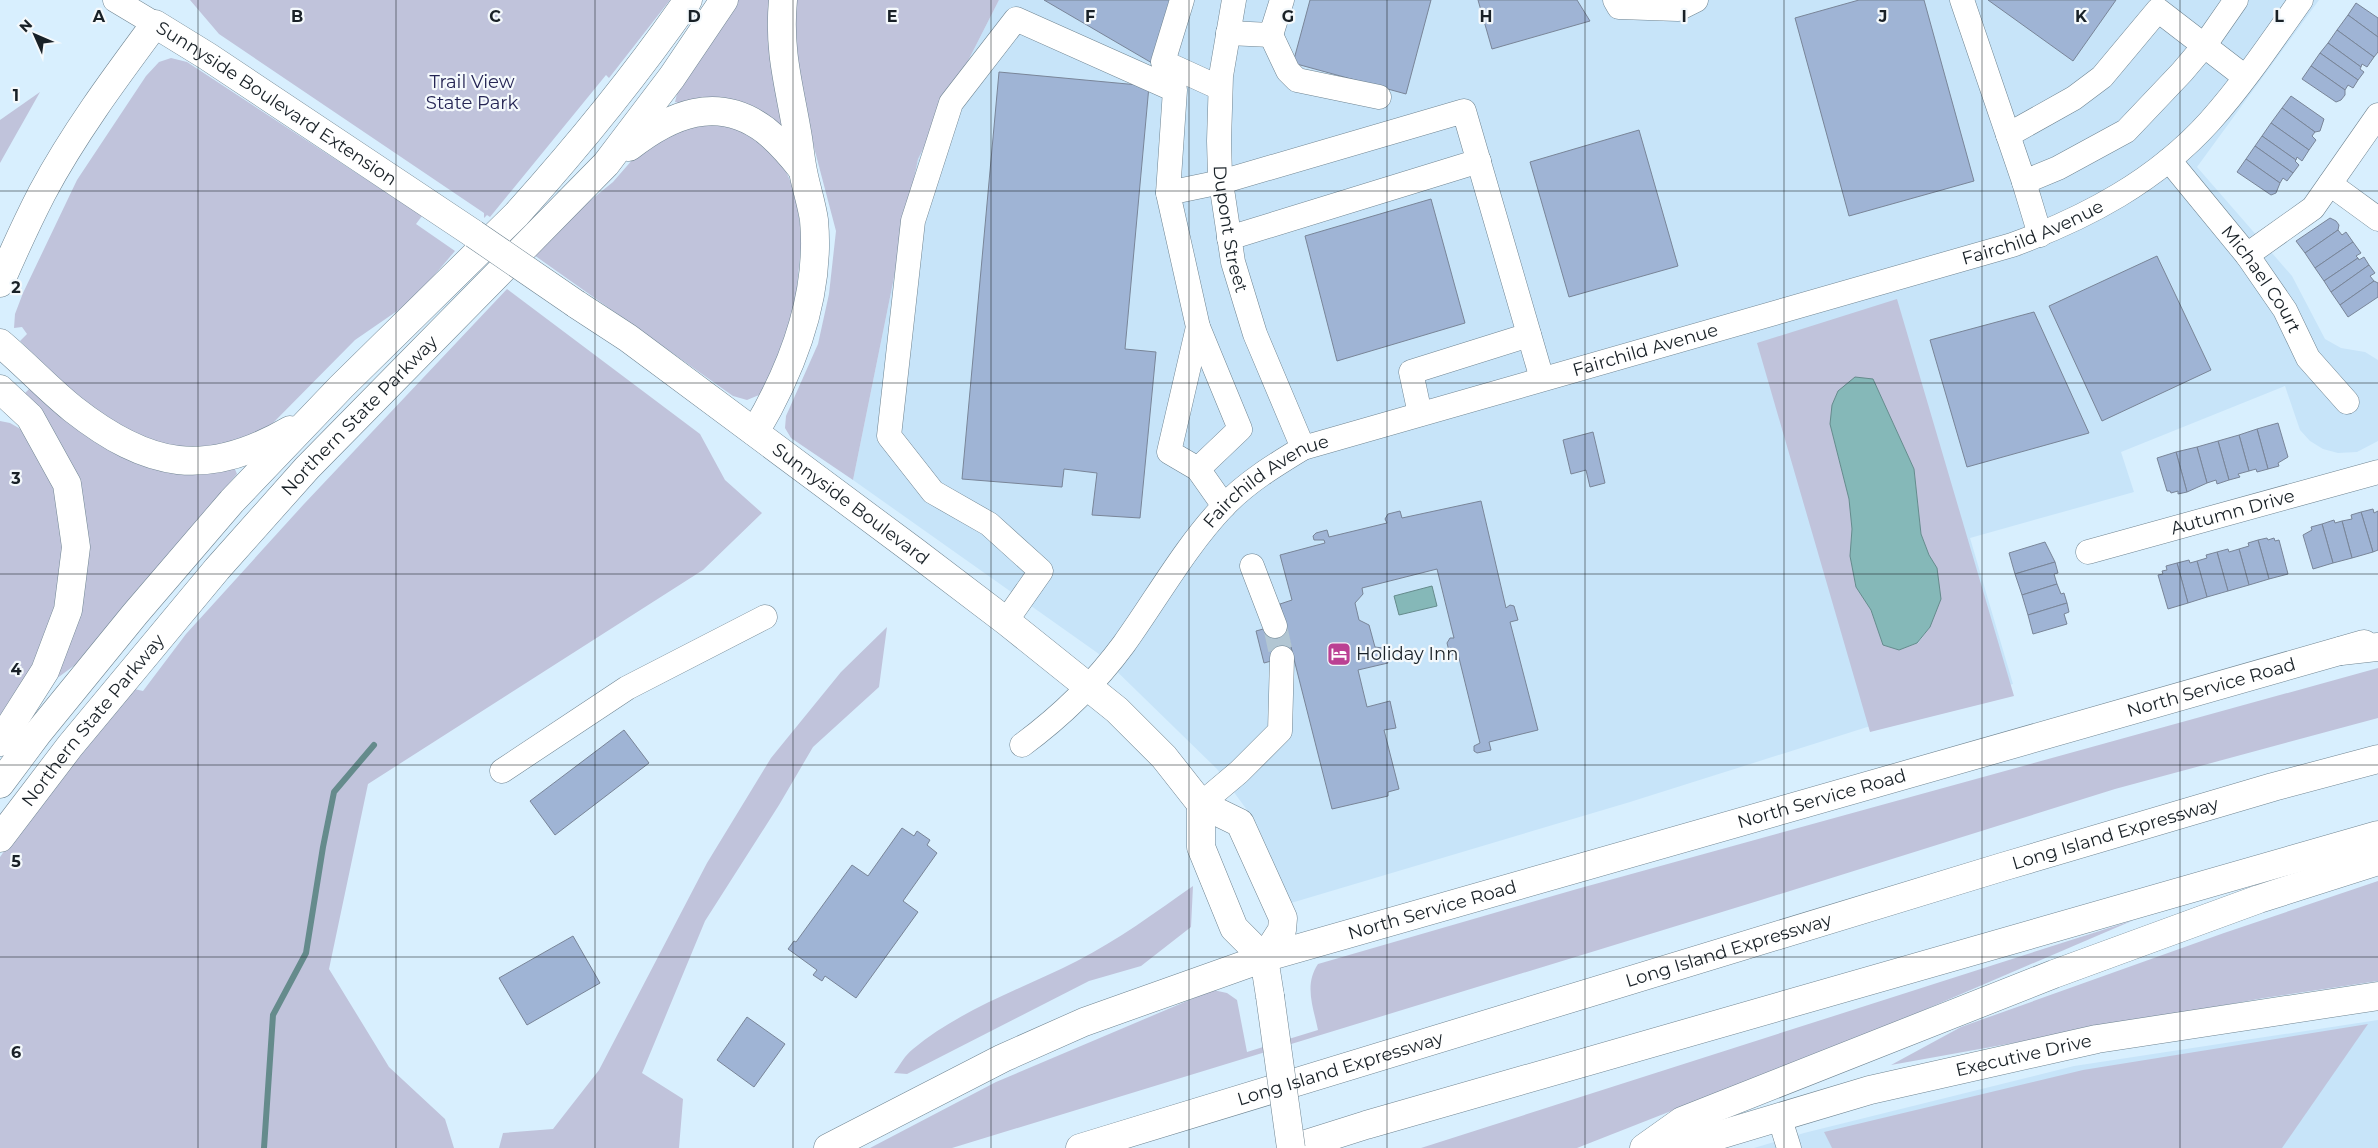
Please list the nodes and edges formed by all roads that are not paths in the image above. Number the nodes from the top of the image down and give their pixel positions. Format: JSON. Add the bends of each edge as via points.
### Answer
{"nodes":[{"id":1,"x":115,"y":0,"type":"edge"},
{"id":2,"x":688,"y":0,"type":"edge"},
{"id":3,"x":724,"y":0,"type":"edge"},
{"id":4,"x":783,"y":0,"type":"edge"},
{"id":5,"x":1182,"y":0,"type":"edge"},
{"id":6,"x":1234,"y":0,"type":"edge"},
{"id":7,"x":1282,"y":0,"type":"edge"},
{"id":8,"x":1614,"y":0,"type":"edge"},
{"id":9,"x":1696,"y":0,"type":"edge"},
{"id":10,"x":1962,"y":0,"type":"edge"},
{"id":11,"x":2236,"y":0,"type":"edge"},
{"id":12,"x":2301,"y":0,"type":"edge"},
{"id":13,"x":2161,"y":5,"type":"edge"},
{"id":14,"x":155,"y":24,"type":"junction"},
{"id":15,"x":1228,"y":33,"type":"junction"},
{"id":16,"x":1271,"y":34,"type":"junction"},
{"id":17,"x":2204,"y":46,"type":"junction"},
{"id":18,"x":2245,"y":77,"type":"junction"},
{"id":19,"x":1220,"y":88,"type":"junction"},
{"id":20,"x":1379,"y":97,"type":"dead end"},
{"id":21,"x":2378,"y":116,"type":"edge"},
{"id":22,"x":2008,"y":135,"type":"junction"},
{"id":23,"x":2169,"y":160,"type":"junction"},
{"id":24,"x":1479,"y":162,"type":"junction"},
{"id":25,"x":606,"y":164,"type":"junction"},
{"id":26,"x":802,"y":168,"type":"junction"},
{"id":27,"x":1221,"y":182,"type":"junction"},
{"id":28,"x":2024,"y":182,"type":"junction"},
{"id":29,"x":2330,"y":184,"type":"junction"},
{"id":30,"x":1168,"y":194,"type":"junction"},
{"id":31,"x":2378,"y":218,"type":"edge"},
{"id":32,"x":474,"y":234,"type":"joint"},
{"id":33,"x":2040,"y":235,"type":"junction"},
{"id":34,"x":1229,"y":238,"type":"junction"},
{"id":35,"x":2247,"y":255,"type":"junction"},
{"id":36,"x":0,"y":283,"type":"edge"},
{"id":37,"x":1198,"y":327,"type":"junction"},
{"id":38,"x":1529,"y":335,"type":"junction"},
{"id":39,"x":0,"y":343,"type":"edge"},
{"id":40,"x":1542,"y":379,"type":"junction"},
{"id":41,"x":0,"y":388,"type":"edge"},
{"id":42,"x":2347,"y":402,"type":"dead end"},
{"id":43,"x":318,"y":411,"type":"junction"},
{"id":44,"x":0,"y":412,"type":"edge"},
{"id":45,"x":1420,"y":414,"type":"junction"},
{"id":46,"x":755,"y":432,"type":"junction"},
{"id":47,"x":44,"y":440,"type":"junction"},
{"id":48,"x":1302,"y":448,"type":"junction"},
{"id":49,"x":1198,"y":470,"type":"junction"},
{"id":50,"x":2378,"y":472,"type":"edge"},
{"id":51,"x":1224,"y":506,"type":"junction"},
{"id":52,"x":2088,"y":552,"type":"dead end"},
{"id":53,"x":1252,"y":566,"type":"dead end"},
{"id":54,"x":765,"y":617,"type":"dead end"},
{"id":55,"x":1006,"y":621,"type":"junction"},
{"id":56,"x":1275,"y":626,"type":"tunnel mouth"},
{"id":57,"x":2378,"y":640,"type":"edge"},
{"id":58,"x":2378,"y":647,"type":"edge"},
{"id":59,"x":2341,"y":651,"type":"junction"},
{"id":60,"x":1282,"y":658,"type":"tunnel mouth"},
{"id":61,"x":1087,"y":686,"type":"junction"},
{"id":62,"x":0,"y":742,"type":"edge"},
{"id":63,"x":1022,"y":745,"type":"dead end"},
{"id":64,"x":2378,"y":759,"type":"edge"},
{"id":65,"x":502,"y":771,"type":"dead end"},
{"id":66,"x":0,"y":784,"type":"edge"},
{"id":67,"x":1201,"y":804,"type":"junction"},
{"id":68,"x":2378,"y":835,"type":"edge"},
{"id":69,"x":0,"y":838,"type":"edge"},
{"id":70,"x":2378,"y":860,"type":"edge"},
{"id":71,"x":1264,"y":958,"type":"junction"},
{"id":72,"x":2378,"y":996,"type":"edge"},
{"id":73,"x":1779,"y":1116,"type":"junction"},
{"id":74,"x":828,"y":1148,"type":"edge"},
{"id":75,"x":1080,"y":1148,"type":"edge"},
{"id":76,"x":1292,"y":1148,"type":"edge"},
{"id":77,"x":1644,"y":1148,"type":"edge"},
{"id":78,"x":1676,"y":1148,"type":"edge"},
{"id":79,"x":1790,"y":1148,"type":"edge"}],
"edges":[{"from":1,"to":14,"type":"street"},
{"from":2,"to":43,"type":"main road","name":"Northern State Parkway","via":[[582,140],[518,214]]},
{"from":3,"to":25,"type":"main road","name":"Northern State Parkway","via":[[672,77]]},
{"from":4,"to":26,"type":"main road","via":[[781,49]]},
{"from":5,"to":19,"type":"street","via":[[1163,62]]},
{"from":6,"to":15,"type":"street","name":"Dupont Street"},
{"from":7,"to":16,"type":"street"},
{"from":8,"to":9,"type":"street","via":[[1619,7],[1678,9]]},
{"from":10,"to":22,"type":"street"},
{"from":11,"to":17,"type":"street"},
{"from":12,"to":18,"type":"street","name":"Fairchild Avenue"},
{"from":13,"to":17,"type":"street"},
{"from":13,"to":22,"type":"street","via":[[2102,77],[2074,98]]},
{"from":14,"to":32,"type":"main road","name":"Sunnyside Boulevard Extension"},
{"from":14,"to":36,"type":"main road","name":"Sunnyside Boulevard Extension","via":[[71,142],[42,192]]},
{"from":15,"to":16,"type":"street"},
{"from":15,"to":19,"type":"street","name":"Dupont Street"},
{"from":16,"to":20,"type":"street","via":[[1288,71],[1297,80]]},
{"from":17,"to":18,"type":"street"},
{"from":17,"to":28,"type":"street","via":[[2126,131],[2058,168]]},
{"from":18,"to":23,"type":"street","name":"Fairchild Avenue","via":[[2210,122]]},
{"from":19,"to":27,"type":"street","name":"Dupont Street","via":[[1218,141]]},
{"from":21,"to":29,"type":"street"},
{"from":22,"to":28,"type":"street"},
{"from":23,"to":33,"type":"street","name":"Fairchild Avenue","via":[[2130,190]]},
{"from":23,"to":35,"type":"street","name":"Michael Court"},
{"from":24,"to":27,"type":"street","via":[[1464,111]]},
{"from":24,"to":34,"type":"street"},
{"from":24,"to":38,"type":"street"},
{"from":25,"to":26,"type":"main road","via":[[652,129],[694,112],[713,111],[747,119],[765,130]]},
{"from":25,"to":69,"type":"main road","name":"Northern State Parkway","via":[[307,468],[217,569],[70,746]]},
{"from":26,"to":46,"type":"main road","via":[[814,220],[813,279],[808,309],[796,351],[770,408]]},
{"from":27,"to":30,"type":"street"},
{"from":27,"to":34,"type":"street","name":"Dupont Street"},
{"from":28,"to":33,"type":"street"},
{"from":29,"to":31,"type":"street"},
{"from":29,"to":35,"type":"street","via":[[2313,208]]},
{"from":30,"to":37,"type":"street"},
{"from":30,"to":55,"type":"street","via":[[1175,90],[1016,19],[951,102],[913,221],[889,436],[934,492],[989,524],[1041,571]]},
{"from":32,"to":46,"type":"main road","name":"Sunnyside Boulevard","bridge":true,"via":[[628,338]]},
{"from":33,"to":40,"type":"street","name":"Fairchild Avenue"},
{"from":34,"to":48,"type":"street","name":"Dupont Street","via":[[1254,334]]},
{"from":35,"to":42,"type":"street","name":"Michael Court","via":[[2285,310],[2308,358]]},
{"from":37,"to":49,"type":"street","via":[[1170,452]]},
{"from":37,"to":49,"type":"street","via":[[1240,428]]},
{"from":38,"to":40,"type":"street"},
{"from":38,"to":45,"type":"street","via":[[1411,372]]},
{"from":39,"to":43,"type":"main road","via":[[73,409],[119,441],[137,450],[183,462],[205,462],[232,456],[267,443]]},
{"from":40,"to":45,"type":"street","name":"Fairchild Avenue"},
{"from":41,"to":47,"type":"main road","via":[[30,417]]},
{"from":43,"to":66,"type":"main road","name":"Northern State Parkway","via":[[232,501],[141,607]]},
{"from":44,"to":47,"type":"main road","via":[[7,412],[26,423]]},
{"from":45,"to":48,"type":"street","name":"Fairchild Avenue"},
{"from":46,"to":55,"type":"main road","name":"Sunnyside Boulevard"},
{"from":47,"to":62,"type":"main road","via":[[67,484],[76,547],[68,610],[45,671]]},
{"from":48,"to":51,"type":"street","name":"Fairchild Avenue","via":[[1261,474]]},
{"from":49,"to":51,"type":"street"},
{"from":50,"to":52,"type":"street","name":"Autumn Drive"},
{"from":51,"to":61,"type":"street","name":"Fairchild Avenue","via":[[1192,544],[1122,646]]},
{"from":53,"to":56,"type":"street"},
{"from":54,"to":65,"type":"street","via":[[627,688]]},
{"from":55,"to":61,"type":"main road","name":"Sunnyside Boulevard"},
{"from":57,"to":59,"type":"main road","name":"North Service Road"},
{"from":58,"to":59,"type":"main road"},
{"from":59,"to":71,"type":"main road","name":"North Service Road"},
{"from":60,"to":67,"type":"street","via":[[1280,732]]},
{"from":61,"to":63,"type":"street","name":"Fairchild Avenue","via":[[1052,722]]},
{"from":61,"to":67,"type":"main road","name":"Sunnyside Boulevard","via":[[1164,756]]},
{"from":64,"to":75,"type":"main road","name":"Long Island Expressway","via":[[2002,867]]},
{"from":67,"to":71,"type":"main road","via":[[1201,847],[1234,928]]},
{"from":67,"to":71,"type":"main road","name":"Sunnyside Boulevard","via":[[1240,823],[1283,918],[1282,930]]},
{"from":68,"to":76,"type":"main road"},
{"from":70,"to":77,"type":"main road","via":[[2259,899],[2054,974],[1682,1121]]},
{"from":71,"to":74,"type":"main road","name":"North Service Road","via":[[1084,1022],[1003,1058]]},
{"from":71,"to":76,"type":"main road","bridge":true},
{"from":72,"to":73,"type":"main road","name":"Executive Drive","via":[[2097,1039],[1870,1090]]},
{"from":73,"to":78,"type":"main road","name":"Executive Drive"},
{"from":73,"to":79,"type":"street"}]}
